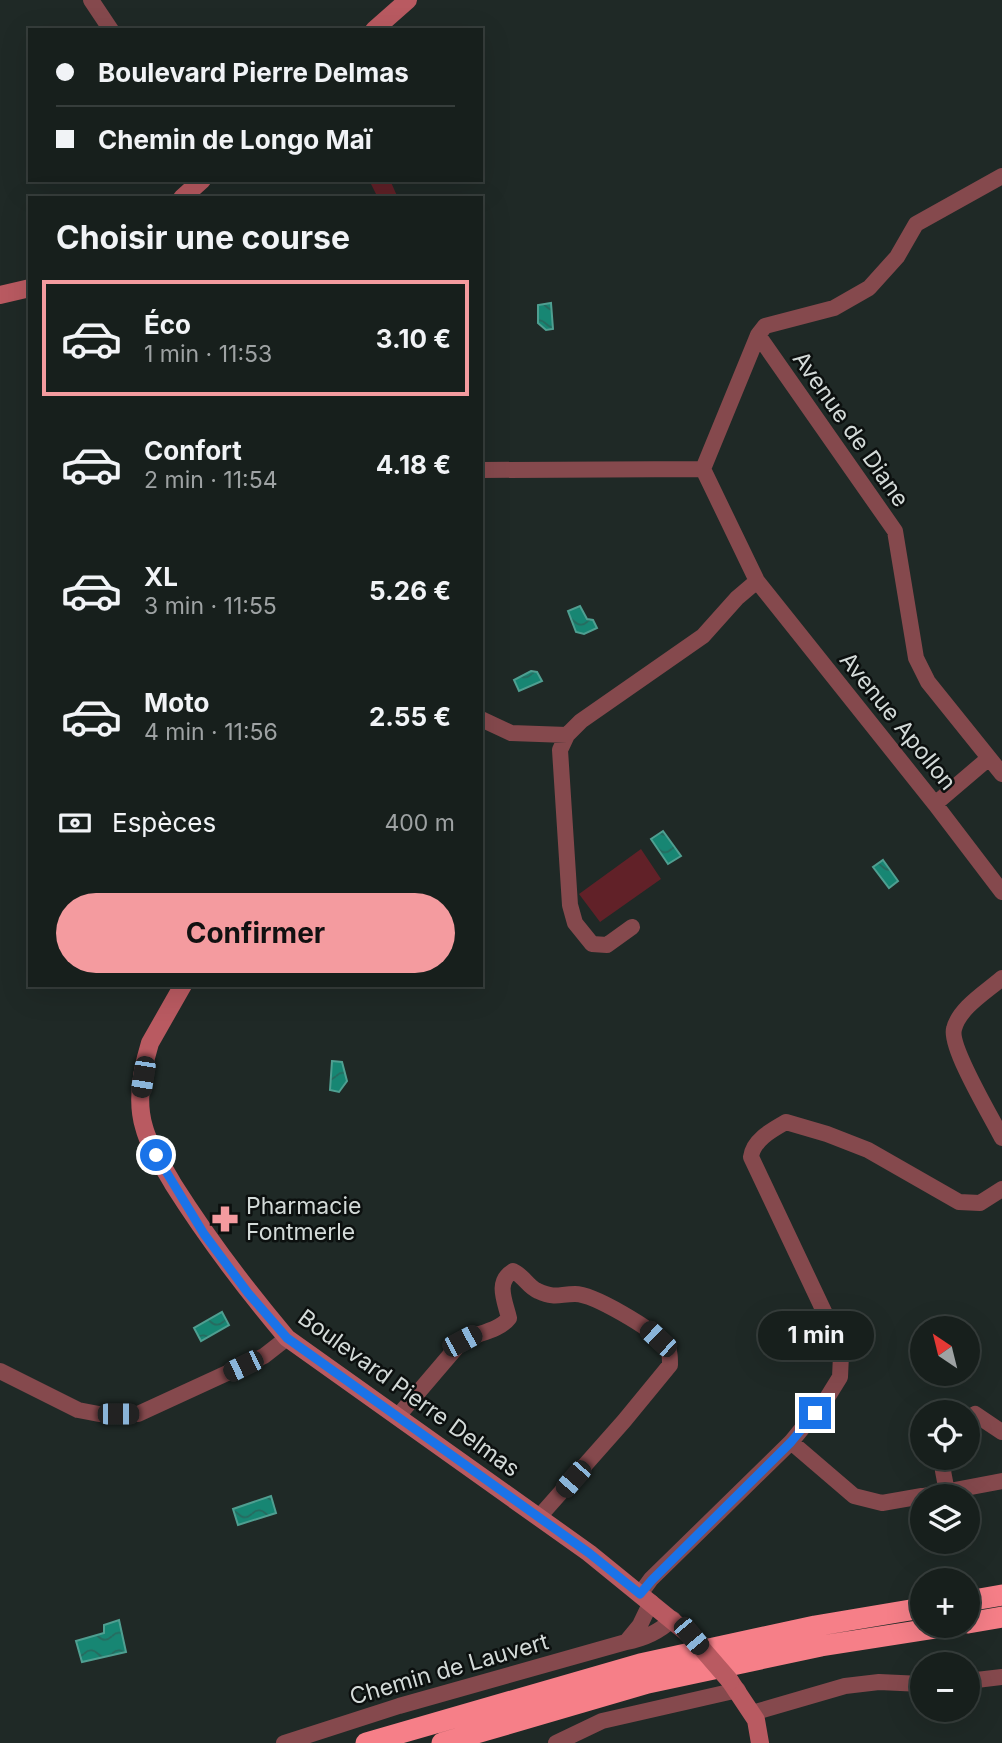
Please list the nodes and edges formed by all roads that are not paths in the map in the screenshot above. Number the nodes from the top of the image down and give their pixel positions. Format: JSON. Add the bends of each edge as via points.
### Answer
{"nodes":[{"id":1,"x":91,"y":0,"type":"edge"},
{"id":2,"x":408,"y":0,"type":"edge"},
{"id":3,"x":110,"y":28,"type":"edge"},
{"id":4,"x":376,"y":28,"type":"edge"},
{"id":5,"x":1002,"y":176,"type":"edge"},
{"id":6,"x":200,"y":182,"type":"edge"},
{"id":7,"x":184,"y":196,"type":"edge"},
{"id":8,"x":28,"y":288,"type":"edge"},
{"id":9,"x":0,"y":295,"type":"edge"},
{"id":10,"x":758,"y":335,"type":"junction"},
{"id":11,"x":702,"y":469,"type":"junction"},
{"id":12,"x":483,"y":470,"type":"edge"},
{"id":13,"x":757,"y":581,"type":"junction"},
{"id":14,"x":483,"y":720,"type":"edge"},
{"id":15,"x":567,"y":735,"type":"junction"},
{"id":16,"x":989,"y":758,"type":"junction"},
{"id":17,"x":1002,"y":774,"type":"edge"},
{"id":18,"x":935,"y":804,"type":"junction"},
{"id":19,"x":1002,"y":892,"type":"edge"},
{"id":20,"x":632,"y":927,"type":"dead end"},
{"id":21,"x":1002,"y":978,"type":"edge"},
{"id":22,"x":182,"y":987,"type":"edge"},
{"id":23,"x":1002,"y":1138,"type":"edge"},
{"id":24,"x":1002,"y":1189,"type":"edge"},
{"id":25,"x":287,"y":1338,"type":"junction"},
{"id":26,"x":0,"y":1371,"type":"edge"},
{"id":27,"x":398,"y":1416,"type":"junction"},
{"id":28,"x":980,"y":1417,"type":"edge"},
{"id":29,"x":1002,"y":1432,"type":"edge"},
{"id":30,"x":791,"y":1442,"type":"junction"},
{"id":31,"x":1002,"y":1481,"type":"edge"},
{"id":32,"x":980,"y":1485,"type":"edge"},
{"id":33,"x":910,"y":1498,"type":"edge"},
{"id":34,"x":539,"y":1517,"type":"junction"},
{"id":35,"x":1002,"y":1595,"type":"edge"},
{"id":36,"x":646,"y":1598,"type":"junction"},
{"id":37,"x":980,"y":1599,"type":"edge"},
{"id":38,"x":910,"y":1610,"type":"edge"},
{"id":39,"x":1002,"y":1617,"type":"edge"},
{"id":40,"x":673,"y":1619,"type":"junction"},
{"id":41,"x":980,"y":1621,"type":"edge"},
{"id":42,"x":910,"y":1632,"type":"edge"},
{"id":43,"x":626,"y":1642,"type":"junction"},
{"id":44,"x":1002,"y":1677,"type":"edge"},
{"id":45,"x":980,"y":1680,"type":"edge"},
{"id":46,"x":910,"y":1683,"type":"edge"},
{"id":47,"x":734,"y":1685,"type":"junction"},
{"id":48,"x":752,"y":1713,"type":"junction"},
{"id":49,"x":284,"y":1743,"type":"edge"},
{"id":50,"x":366,"y":1743,"type":"edge"},
{"id":51,"x":442,"y":1743,"type":"edge"},
{"id":52,"x":556,"y":1743,"type":"edge"},
{"id":53,"x":760,"y":1743,"type":"edge"}],
"edges":[{"from":1,"to":3,"type":"street"},
{"from":2,"to":4,"type":"street"},
{"from":5,"to":10,"type":"street","via":[[916,224],[897,257],[869,288],[834,308],[765,326]]},
{"from":6,"to":7,"type":"street"},
{"from":8,"to":9,"type":"street"},
{"from":10,"to":11,"type":"street"},
{"from":10,"to":16,"type":"street","name":"Avenue de Diane","via":[[895,531],[916,658],[928,682]]},
{"from":11,"to":12,"type":"street"},
{"from":11,"to":13,"type":"street","name":"Avenue Apollon"},
{"from":13,"to":15,"type":"street","via":[[704,636]]},
{"from":13,"to":18,"type":"street","name":"Avenue Apollon"},
{"from":14,"to":15,"type":"street","via":[[511,733]]},
{"from":15,"to":20,"type":"street","via":[[560,750],[575,923],[592,944],[607,945]]},
{"from":16,"to":17,"type":"street","name":"Avenue de Diane"},
{"from":16,"to":18,"type":"street"},
{"from":18,"to":19,"type":"street","name":"Avenue Apollon"},
{"from":21,"to":23,"type":"street","via":[[961,1014],[953,1031],[957,1052]]},
{"from":22,"to":25,"type":"street","name":"Boulevard Pierre Delmas","via":[[147,1054],[140,1100],[144,1128],[204,1234]]},
{"from":24,"to":30,"type":"street","via":[[980,1203],[959,1202],[869,1150],[786,1122],[767,1133],[752,1150],[751,1157],[841,1355],[840,1377]]},
{"from":25,"to":26,"type":"street","via":[[264,1356],[138,1414],[78,1410]]},
{"from":25,"to":27,"type":"street","name":"Boulevard Pierre Delmas"},
{"from":27,"to":34,"type":"street","name":"Boulevard Pierre Delmas"},
{"from":27,"to":34,"type":"street","via":[[462,1341],[504,1325],[509,1318],[503,1282],[513,1271],[534,1290],[552,1296],[576,1294],[645,1327],[666,1345],[670,1364]]},
{"from":28,"to":29,"type":"street"},
{"from":30,"to":33,"type":"street","via":[[854,1496],[882,1503]]},
{"from":30,"to":36,"type":"street","via":[[652,1580]]},
{"from":31,"to":32,"type":"street"},
{"from":34,"to":36,"type":"street","name":"Boulevard Pierre Delmas"},
{"from":35,"to":37,"type":"highway"},
{"from":36,"to":40,"type":"street","name":"Boulevard Pierre Delmas"},
{"from":36,"to":43,"type":"street","via":[[640,1625]]},
{"from":38,"to":50,"type":"highway","via":[[640,1664]]},
{"from":39,"to":41,"type":"highway"},
{"from":40,"to":43,"type":"street","name":"Chemin de Lauvert","via":[[641,1640]]},
{"from":40,"to":47,"type":"street","name":"Boulevard Pierre Delmas","bridge":true},
{"from":42,"to":51,"type":"highway","via":[[648,1683]]},
{"from":43,"to":49,"type":"street","name":"Chemin de Lauvert"},
{"from":44,"to":45,"type":"street"},
{"from":46,"to":48,"type":"street","via":[[845,1686]]},
{"from":47,"to":48,"type":"street","name":"Boulevard Pierre Delmas"},
{"from":47,"to":52,"type":"street","via":[[602,1721]]},
{"from":48,"to":53,"type":"street","name":"Boulevard Pierre Delmas"}]}
